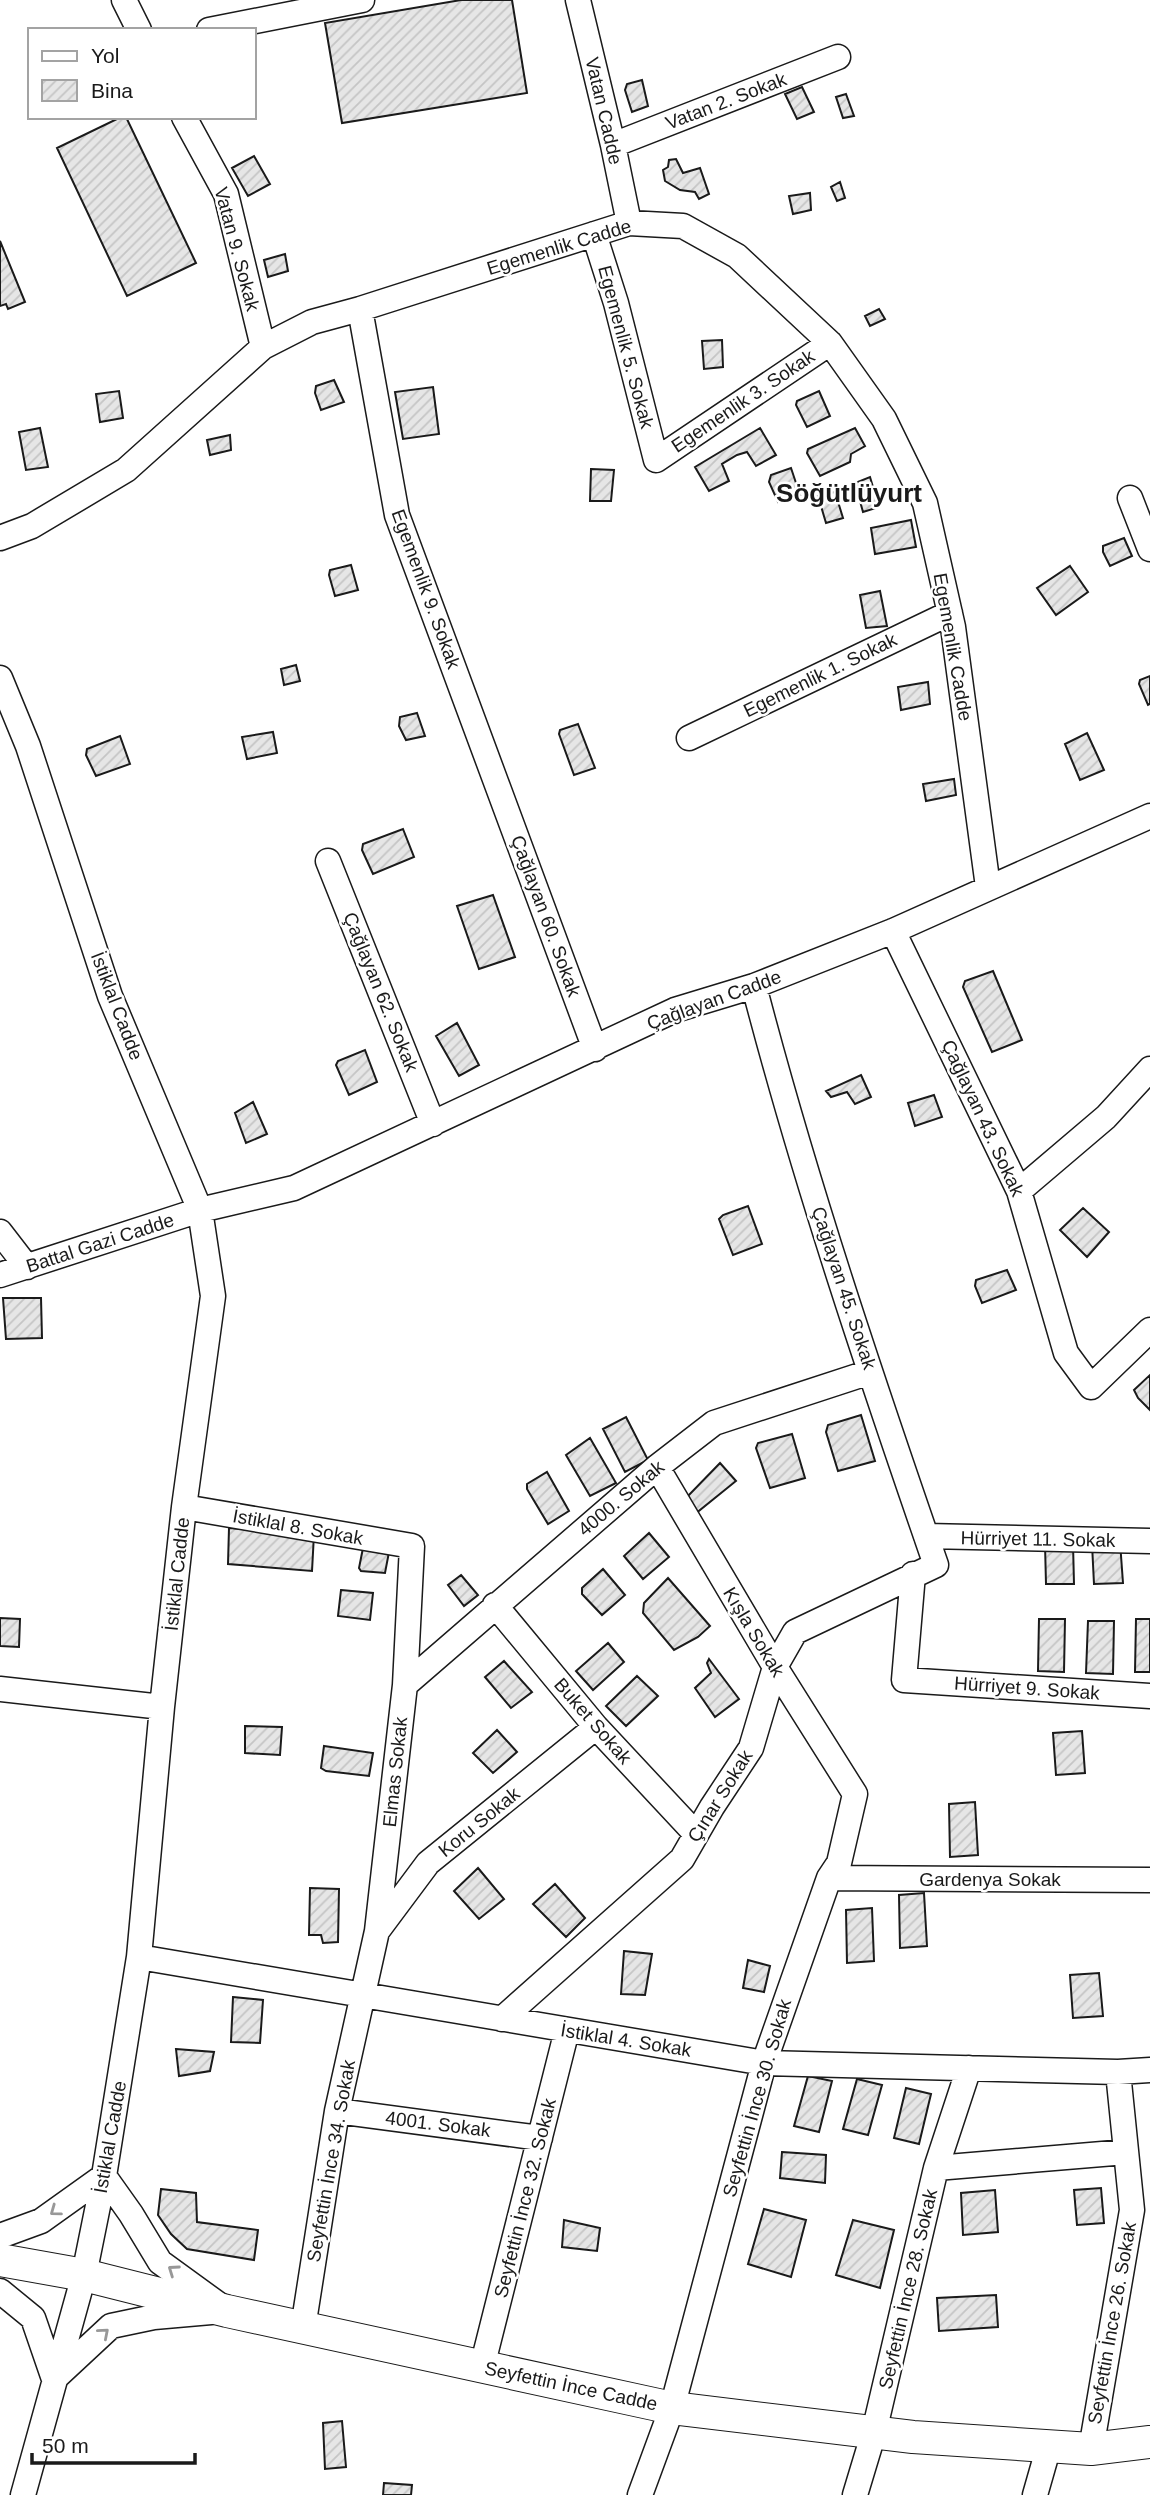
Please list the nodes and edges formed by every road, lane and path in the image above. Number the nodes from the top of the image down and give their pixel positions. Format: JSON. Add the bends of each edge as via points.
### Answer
{"nodes":[{"id":1,"x":124,"y":0,"type":"edge"},
{"id":2,"x":362,"y":0,"type":"edge"},
{"id":3,"x":578,"y":0,"type":"edge"},
{"id":4,"x":138,"y":28,"type":"edge"},
{"id":5,"x":219,"y":28,"type":"edge"},
{"id":6,"x":838,"y":57,"type":"dead end"},
{"id":7,"x":185,"y":119,"type":"edge"},
{"id":8,"x":613,"y":145,"type":"junction"},
{"id":9,"x":629,"y":223,"type":"junction"},
{"id":10,"x":594,"y":234,"type":"junction"},
{"id":11,"x":360,"y":309,"type":"junction"},
{"id":12,"x":830,"y":343,"type":"junction"},
{"id":13,"x":263,"y":347,"type":"junction"},
{"id":14,"x":656,"y":460,"type":"joint"},
{"id":15,"x":1130,"y":498,"type":"dead end"},
{"id":16,"x":0,"y":538,"type":"edge"},
{"id":17,"x":1150,"y":549,"type":"edge"},
{"id":18,"x":950,"y":613,"type":"junction"},
{"id":19,"x":0,"y":678,"type":"edge"},
{"id":20,"x":689,"y":738,"type":"dead end"},
{"id":21,"x":496,"y":782,"type":"joint"},
{"id":22,"x":1150,"y":816,"type":"edge"},
{"id":23,"x":328,"y":861,"type":"dead end"},
{"id":24,"x":988,"y":887,"type":"junction"},
{"id":25,"x":893,"y":931,"type":"junction"},
{"id":26,"x":754,"y":986,"type":"junction"},
{"id":27,"x":596,"y":1049,"type":"junction"},
{"id":28,"x":1150,"y":1069,"type":"edge"},
{"id":29,"x":433,"y":1124,"type":"junction"},
{"id":30,"x":1019,"y":1191,"type":"junction"},
{"id":31,"x":200,"y":1210,"type":"junction"},
{"id":32,"x":0,"y":1232,"type":"edge"},
{"id":33,"x":27,"y":1267,"type":"junction"},
{"id":34,"x":0,"y":1275,"type":"edge"},
{"id":35,"x":1150,"y":1330,"type":"edge"},
{"id":36,"x":870,"y":1371,"type":"junction"},
{"id":37,"x":657,"y":1467,"type":"junction"},
{"id":38,"x":184,"y":1507,"type":"junction"},
{"id":39,"x":926,"y":1536,"type":"junction"},
{"id":40,"x":1150,"y":1541,"type":"edge"},
{"id":41,"x":412,"y":1546,"type":"joint"},
{"id":42,"x":913,"y":1574,"type":"junction"},
{"id":43,"x":495,"y":1605,"type":"junction"},
{"id":44,"x":775,"y":1667,"type":"junction"},
{"id":45,"x":405,"y":1685,"type":"junction"},
{"id":46,"x":0,"y":1689,"type":"edge"},
{"id":47,"x":1150,"y":1696,"type":"edge"},
{"id":48,"x":162,"y":1707,"type":"junction"},
{"id":49,"x":596,"y":1727,"type":"junction"},
{"id":50,"x":855,"y":1794,"type":"joint"},
{"id":51,"x":695,"y":1833,"type":"junction"},
{"id":52,"x":829,"y":1878,"type":"junction"},
{"id":53,"x":1150,"y":1880,"type":"edge"},
{"id":54,"x":377,"y":1931,"type":"junction"},
{"id":55,"x":139,"y":1957,"type":"junction"},
{"id":56,"x":363,"y":1996,"type":"junction"},
{"id":57,"x":502,"y":2019,"type":"junction"},
{"id":58,"x":567,"y":2030,"type":"junction"},
{"id":59,"x":764,"y":2063,"type":"junction"},
{"id":60,"x":969,"y":2068,"type":"junction"},
{"id":61,"x":1150,"y":2070,"type":"edge"},
{"id":62,"x":1118,"y":2072,"type":"junction"},
{"id":63,"x":337,"y":2111,"type":"junction"},
{"id":64,"x":540,"y":2138,"type":"junction"},
{"id":65,"x":1126,"y":2152,"type":"junction"},
{"id":66,"x":936,"y":2168,"type":"junction"},
{"id":67,"x":104,"y":2176,"type":"junction"},
{"id":68,"x":0,"y":2236,"type":"edge"},
{"id":69,"x":0,"y":2260,"type":"edge"},
{"id":70,"x":84,"y":2275,"type":"junction"},
{"id":71,"x":0,"y":2291,"type":"edge"},
{"id":72,"x":227,"y":2311,"type":"junction"},
{"id":73,"x":303,"y":2328,"type":"junction"},
{"id":74,"x":482,"y":2367,"type":"junction"},
{"id":75,"x":54,"y":2379,"type":"junction"},
{"id":76,"x":672,"y":2408,"type":"junction"},
{"id":77,"x":874,"y":2432,"type":"junction"},
{"id":78,"x":1150,"y":2442,"type":"edge"},
{"id":79,"x":1049,"y":2446,"type":"junction"},
{"id":80,"x":1091,"y":2449,"type":"junction"},
{"id":81,"x":23,"y":2495,"type":"edge"},
{"id":82,"x":640,"y":2495,"type":"edge"},
{"id":83,"x":855,"y":2495,"type":"edge"},
{"id":84,"x":1035,"y":2495,"type":"edge"}],
"edges":[{"from":1,"to":4,"type":"street"},
{"from":2,"to":5,"type":"street"},
{"from":3,"to":8,"type":"street","name":"Vatan Cadde"},
{"from":6,"to":8,"type":"street","name":"Vatan 2. Sokak"},
{"from":7,"to":13,"type":"street","name":"Vatan 9. Sokak","via":[[226,194]]},
{"from":8,"to":9,"type":"street","name":"Vatan Cadde"},
{"from":9,"to":10,"type":"street","name":"Egemenlik Cadde"},
{"from":9,"to":12,"type":"street","name":"Egemenlik Cadde","via":[[683,226],[737,256]]},
{"from":10,"to":11,"type":"street","name":"Egemenlik Cadde"},
{"from":10,"to":14,"type":"street","name":"Egemenlik 5. Sokak"},
{"from":11,"to":13,"type":"street","name":"Egemenlik Cadde","via":[[312,322]]},
{"from":11,"to":21,"type":"street","name":"Egemenlik 9. Sokak","via":[[397,515]]},
{"from":12,"to":14,"type":"street","name":"Egemenlik 3. Sokak"},
{"from":12,"to":18,"type":"street","name":"Egemenlik Cadde","via":[[884,419],[925,503]]},
{"from":13,"to":16,"type":"street","name":"Egemenlik Cadde","via":[[126,470],[32,526]]},
{"from":15,"to":17,"type":"street"},
{"from":18,"to":20,"type":"street","name":"Egemenlik 1. Sokak"},
{"from":18,"to":24,"type":"street","name":"Egemenlik Cadde"},
{"from":19,"to":31,"type":"street","name":"İstiklal Cadde","via":[[28,746],[110,996]]},
{"from":21,"to":27,"type":"street","name":"Çağlayan 60. Sokak"},
{"from":22,"to":24,"type":"street","name":"Çağlayan Cadde"},
{"from":23,"to":29,"type":"street","name":"Çağlayan 62. Sokak"},
{"from":24,"to":25,"type":"street","name":"Çağlayan Cadde"},
{"from":25,"to":26,"type":"street","name":"Çağlayan Cadde"},
{"from":25,"to":30,"type":"street","name":"Çağlayan 43. Sokak"},
{"from":26,"to":27,"type":"street","name":"Çağlayan Cadde","via":[[675,1010]]},
{"from":26,"to":36,"type":"street","name":"Çağlayan 45. Sokak","via":[[785,1104]]},
{"from":27,"to":29,"type":"street","name":"Çağlayan Cadde"},
{"from":28,"to":30,"type":"street","via":[[1106,1117]]},
{"from":29,"to":31,"type":"street","name":"Çağlayan Cadde","via":[[294,1188]]},
{"from":30,"to":35,"type":"street","name":"Çağlayan 43. Sokak","via":[[1066,1353],[1091,1387]]},
{"from":31,"to":33,"type":"street","name":"Battal Gazi Cadde"},
{"from":31,"to":38,"type":"street","name":"İstiklal Cadde","via":[[214,1296]]},
{"from":32,"to":33,"type":"street"},
{"from":33,"to":34,"type":"street","name":"Battal Gazi Cadde"},
{"from":36,"to":37,"type":"street","name":"4000. Sokak","via":[[714,1423]]},
{"from":36,"to":39,"type":"street","name":"Çağlayan 45. Sokak"},
{"from":37,"to":43,"type":"street","name":"4000. Sokak"},
{"from":37,"to":44,"type":"street","name":"Kışla Sokak"},
{"from":38,"to":41,"type":"street","name":"İstiklal 8. Sokak"},
{"from":38,"to":48,"type":"street","name":"İstiklal Cadde"},
{"from":39,"to":40,"type":"street","name":"Hürriyet 11. Sokak"},
{"from":39,"to":42,"type":"street","name":"Çağlayan 45. Sokak","via":[[936,1565]]},
{"from":41,"to":45,"type":"street","name":"Elmas Sokak"},
{"from":42,"to":44,"type":"street","name":"Çınar Sokak","via":[[795,1632]]},
{"from":42,"to":47,"type":"street","name":"Hürriyet 9. Sokak","via":[[904,1680]]},
{"from":43,"to":45,"type":"street","name":"4000. Sokak"},
{"from":43,"to":49,"type":"street","name":"Buket Sokak"},
{"from":44,"to":50,"type":"street","name":"Kışla Sokak"},
{"from":44,"to":51,"type":"street","name":"Çınar Sokak","via":[[751,1748]]},
{"from":45,"to":54,"type":"street","name":"Elmas Sokak"},
{"from":46,"to":48,"type":"street"},
{"from":48,"to":55,"type":"street","name":"İstiklal Cadde"},
{"from":49,"to":51,"type":"street","name":"Buket Sokak"},
{"from":49,"to":54,"type":"street","name":"Koru Sokak","via":[[428,1863]]},
{"from":50,"to":52,"type":"street","name":"Seyfettin İnce 30. Sokak","via":[[839,1863]]},
{"from":51,"to":57,"type":"street","name":"Çınar Sokak","via":[[682,1858]]},
{"from":52,"to":53,"type":"street","name":"Gardenya Sokak"},
{"from":52,"to":59,"type":"street","name":"Seyfettin İnce 30. Sokak"},
{"from":54,"to":56,"type":"street","name":"Elmas Sokak"},
{"from":55,"to":56,"type":"street","name":"İstiklal 4. Sokak"},
{"from":55,"to":67,"type":"street","name":"İstiklal Cadde"},
{"from":56,"to":57,"type":"street","name":"İstiklal 4. Sokak"},
{"from":56,"to":63,"type":"street","name":"Seyfettin İnce 34. Sokak"},
{"from":57,"to":58,"type":"street","name":"İstiklal 4. Sokak"},
{"from":58,"to":59,"type":"street","name":"İstiklal 4. Sokak"},
{"from":58,"to":64,"type":"street","name":"Seyfettin İnce 32. Sokak"},
{"from":59,"to":60,"type":"street","name":"İstiklal 4. Sokak"},
{"from":59,"to":76,"type":"street","name":"Seyfettin İnce 30. Sokak"},
{"from":60,"to":62,"type":"street","name":"İstiklal 4. Sokak"},
{"from":60,"to":66,"type":"street"},
{"from":61,"to":62,"type":"street","name":"İstiklal 4. Sokak"},
{"from":62,"to":65,"type":"street","name":"Seyfettin İnce 26. Sokak"},
{"from":63,"to":64,"type":"street","name":"4001. Sokak"},
{"from":63,"to":73,"type":"street","name":"Seyfettin İnce 34. Sokak"},
{"from":64,"to":74,"type":"street","name":"Seyfettin İnce 32. Sokak"},
{"from":65,"to":66,"type":"street","name":"Seyfettin İnce 28. Sokak"},
{"from":65,"to":80,"type":"street","name":"Seyfettin İnce 26. Sokak","via":[[1132,2210]]},
{"from":66,"to":77,"type":"street","name":"Seyfettin İnce 28. Sokak"},
{"from":67,"to":68,"type":"street","one_way":true,"via":[[41,2221]]},
{"from":67,"to":70,"type":"street","name":"İstiklal Cadde"},
{"from":72,"to":67,"type":"street","one_way":true,"via":[[160,2262]]},
{"from":69,"to":70,"type":"main road","name":"Seyfettin İnce Cadde"},
{"from":70,"to":72,"type":"main road","name":"Seyfettin İnce Cadde"},
{"from":70,"to":75,"type":"street","name":"İstiklal Cadde"},
{"from":71,"to":75,"type":"street","via":[[33,2318]]},
{"from":72,"to":73,"type":"main road","name":"Seyfettin İnce Cadde"},
{"from":75,"to":72,"type":"street","one_way":true,"via":[[111,2326]]},
{"from":73,"to":74,"type":"main road","name":"Seyfettin İnce Cadde"},
{"from":74,"to":76,"type":"main road","name":"Seyfettin İnce Cadde"},
{"from":75,"to":81,"type":"street","name":"İstiklal Cadde"},
{"from":76,"to":77,"type":"main road","name":"Seyfettin İnce Cadde"},
{"from":76,"to":82,"type":"street","name":"Seyfettin İnce 30. Sokak"},
{"from":77,"to":79,"type":"main road","name":"Seyfettin İnce Cadde"},
{"from":77,"to":83,"type":"street","name":"Seyfettin İnce 28. Sokak"},
{"from":78,"to":80,"type":"main road","name":"Seyfettin İnce Cadde"},
{"from":79,"to":80,"type":"main road","name":"Seyfettin İnce Cadde"},
{"from":79,"to":84,"type":"street"}]}
